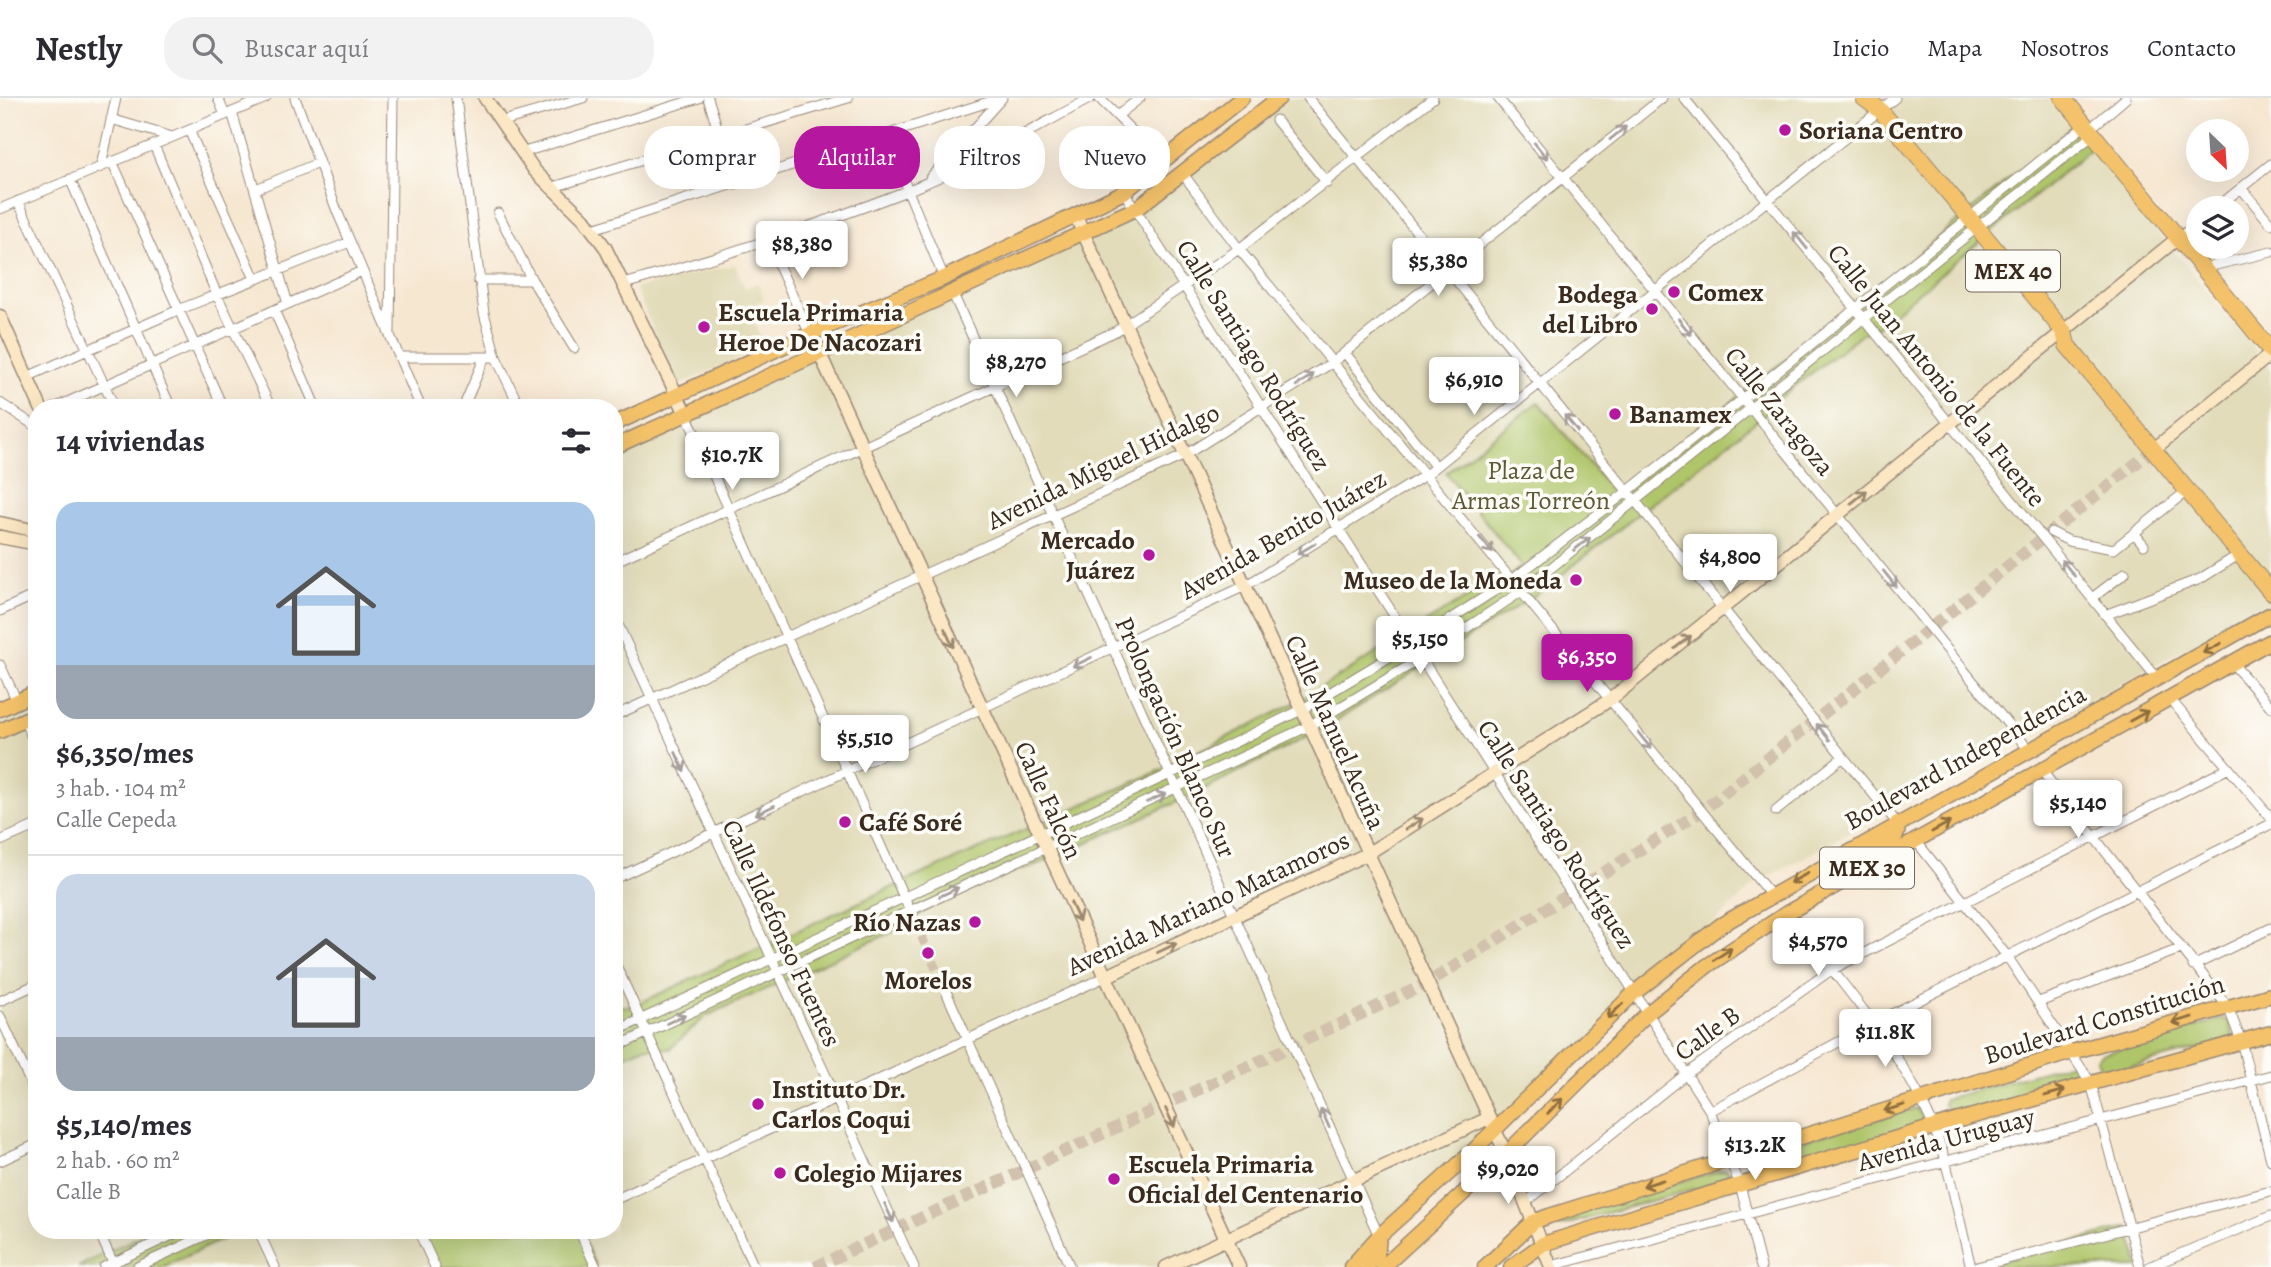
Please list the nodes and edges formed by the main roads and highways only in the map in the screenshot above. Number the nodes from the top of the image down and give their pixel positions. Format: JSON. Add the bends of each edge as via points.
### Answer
{"nodes":[{"id":1,"x":1242,"y":98,"type":"edge"},
{"id":2,"x":1279,"y":98,"type":"edge"},
{"id":3,"x":1864,"y":98,"type":"edge"},
{"id":4,"x":2063,"y":98,"type":"edge"},
{"id":5,"x":2271,"y":353,"type":"edge"},
{"id":6,"x":623,"y":420,"type":"edge"},
{"id":7,"x":623,"y":443,"type":"edge"},
{"id":8,"x":2271,"y":592,"type":"edge"},
{"id":9,"x":2271,"y":614,"type":"edge"},
{"id":10,"x":2271,"y":641,"type":"edge"},
{"id":11,"x":28,"y":696,"type":"edge"},
{"id":12,"x":0,"y":709,"type":"edge"},
{"id":13,"x":28,"y":718,"type":"edge"},
{"id":14,"x":2081,"y":720,"type":"junction"},
{"id":15,"x":0,"y":731,"type":"edge"},
{"id":16,"x":2042,"y":771,"type":"junction"},
{"id":17,"x":1897,"y":823,"type":"junction"},
{"id":18,"x":1849,"y":878,"type":"junction"},
{"id":19,"x":2271,"y":995,"type":"edge"},
{"id":20,"x":2271,"y":1033,"type":"edge"},
{"id":21,"x":1379,"y":1236,"type":"junction"},
{"id":22,"x":1390,"y":1264,"type":"edge"},
{"id":23,"x":1351,"y":1267,"type":"edge"},
{"id":24,"x":1367,"y":1267,"type":"edge"},
{"id":25,"x":1485,"y":1267,"type":"edge"},
{"id":26,"x":1511,"y":1267,"type":"edge"}],
"edges":[{"from":1,"to":6,"type":"main road","via":[[1124,192],[1076,217]]},
{"from":2,"to":7,"type":"main road","via":[[1137,208]]},
{"from":3,"to":8,"type":"highway","number":"MEX 40","via":[[1880,110],[1973,222],[2063,332],[2067,345]]},
{"from":4,"to":5,"type":"highway"},
{"from":9,"to":14,"type":"main road","name":"Boulevard Independencia","number":"MEX 30","one_way":true},
{"from":16,"to":10,"type":"main road","name":"Boulevard Independencia","number":"MEX 30","one_way":true},
{"from":11,"to":12,"type":"main road"},
{"from":13,"to":15,"type":"main road"},
{"from":14,"to":16,"type":"main road","via":[[2074,732],[2038,755],[2036,762]]},
{"from":14,"to":17,"type":"main road","name":"Boulevard Independencia","number":"MEX 30"},
{"from":18,"to":16,"type":"main road","name":"Boulevard Independencia","number":"MEX 30","one_way":true},
{"from":17,"to":18,"type":"main road","via":[[1893,841],[1853,864]]},
{"from":17,"to":21,"type":"main road","name":"Boulevard Independencia","number":"MEX 30","one_way":true,"via":[[1721,925],[1634,993],[1491,1124]]},
{"from":22,"to":18,"type":"main road","name":"Boulevard Independencia","number":"MEX 30","one_way":true,"via":[[1648,1013],[1707,965]]},
{"from":19,"to":25,"type":"main road","name":"Boulevard Constitución","one_way":true,"via":[[2072,1052],[1533,1222]]},
{"from":26,"to":20,"type":"main road","one_way":true,"via":[[1543,1244],[1934,1127]]},
{"from":21,"to":23,"type":"main road","name":"Boulevard Independencia","number":"MEX 30"},
{"from":21,"to":24,"type":"main road","via":[[1377,1255]]}]}
